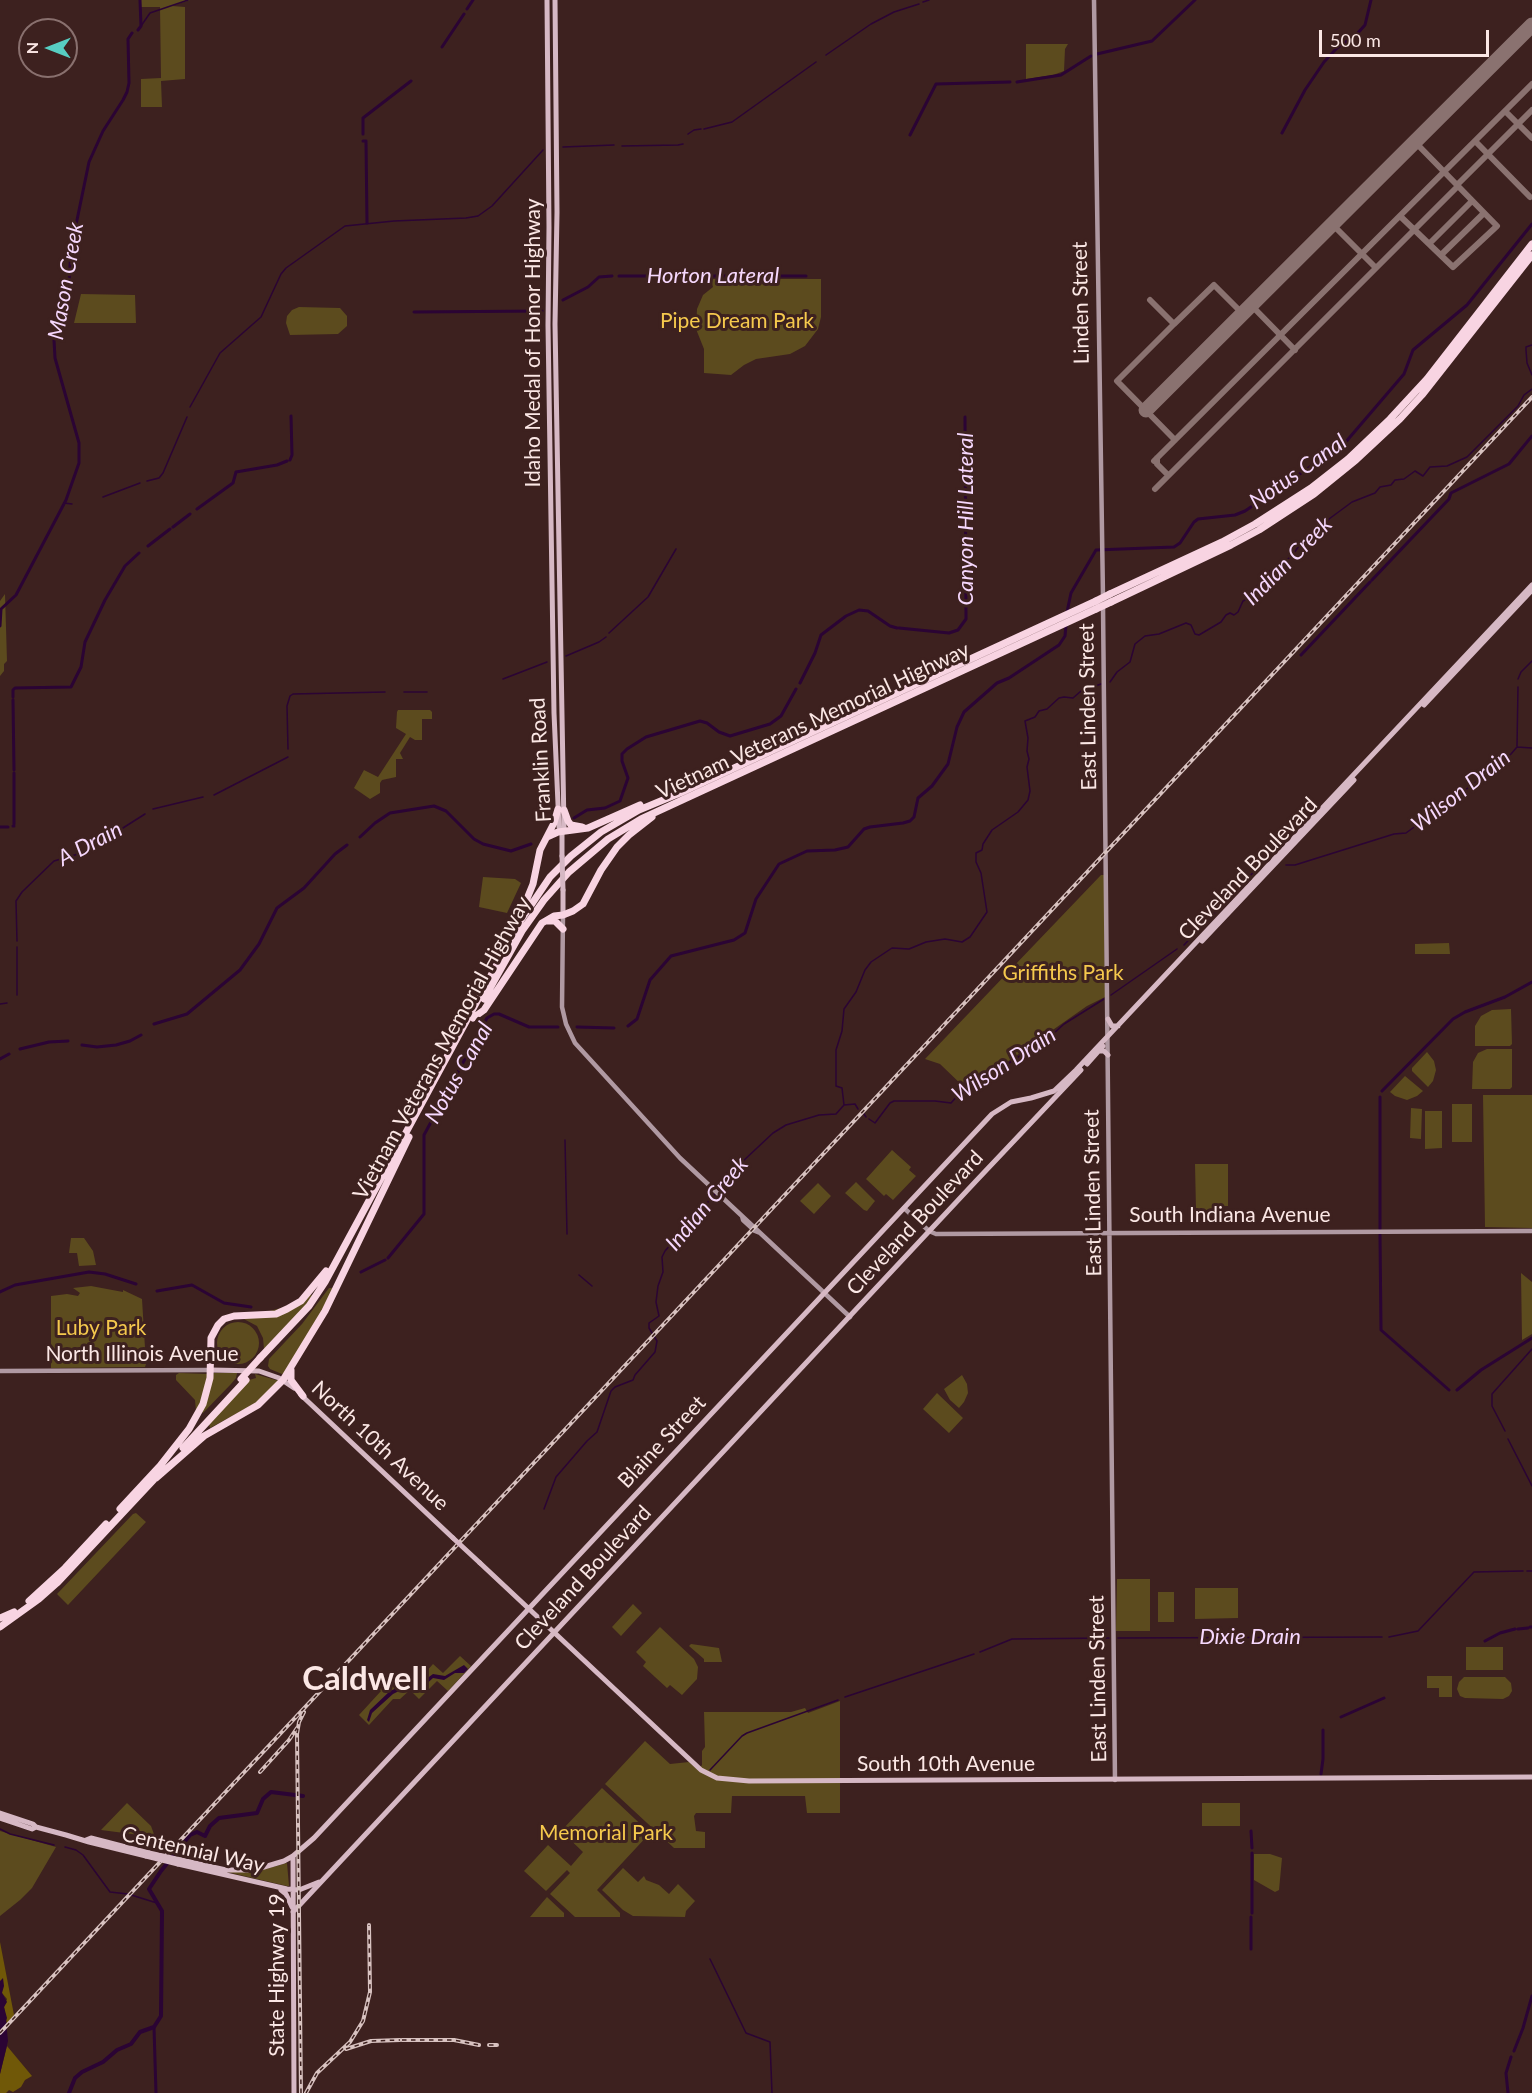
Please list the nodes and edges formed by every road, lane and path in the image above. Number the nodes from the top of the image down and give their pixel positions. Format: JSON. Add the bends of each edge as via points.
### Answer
{"nodes":[{"id":1,"x":547,"y":0,"type":"edge"},
{"id":2,"x":555,"y":0,"type":"edge"},
{"id":3,"x":1094,"y":0,"type":"edge"},
{"id":4,"x":1532,"y":244,"type":"edge"},
{"id":5,"x":1532,"y":255,"type":"edge"},
{"id":6,"x":552,"y":571,"type":"junction"},
{"id":7,"x":1532,"y":585,"type":"edge"},
{"id":8,"x":1532,"y":590,"type":"edge"},
{"id":9,"x":1111,"y":598,"type":"junction"},
{"id":10,"x":1098,"y":605,"type":"junction"},
{"id":11,"x":559,"y":614,"type":"junction"},
{"id":12,"x":557,"y":686,"type":"junction"},
{"id":13,"x":555,"y":733,"type":"junction"},
{"id":14,"x":562,"y":766,"type":"junction"},
{"id":15,"x":681,"y":796,"type":"junction"},
{"id":16,"x":561,"y":809,"type":"junction"},
{"id":17,"x":588,"y":828,"type":"junction"},
{"id":18,"x":562,"y":831,"type":"junction"},
{"id":19,"x":547,"y":838,"type":"junction"},
{"id":20,"x":563,"y":915,"type":"junction"},
{"id":21,"x":563,"y":928,"type":"junction"},
{"id":22,"x":537,"y":931,"type":"junction"},
{"id":23,"x":494,"y":970,"type":"junction"},
{"id":24,"x":473,"y":1018,"type":"junction"},
{"id":25,"x":1108,"y":1019,"type":"junction"},
{"id":26,"x":1118,"y":1026,"type":"junction"},
{"id":27,"x":1108,"y":1039,"type":"junction"},
{"id":28,"x":1099,"y":1051,"type":"junction"},
{"id":29,"x":1108,"y":1055,"type":"junction"},
{"id":30,"x":1070,"y":1076,"type":"joint"},
{"id":31,"x":1031,"y":1098,"type":"junction"},
{"id":32,"x":1045,"y":1098,"type":"junction"},
{"id":33,"x":1056,"y":1098,"type":"junction"},
{"id":34,"x":1048,"y":1106,"type":"junction"},
{"id":35,"x":409,"y":1137,"type":"junction"},
{"id":36,"x":904,"y":1208,"type":"junction"},
{"id":37,"x":357,"y":1224,"type":"junction"},
{"id":38,"x":929,"y":1231,"type":"junction"},
{"id":39,"x":1532,"y":1231,"type":"edge"},
{"id":40,"x":1110,"y":1232,"type":"junction"},
{"id":41,"x":824,"y":1293,"type":"junction"},
{"id":42,"x":850,"y":1317,"type":"junction"},
{"id":43,"x":262,"y":1359,"type":"junction"},
{"id":44,"x":293,"y":1365,"type":"junction"},
{"id":45,"x":211,"y":1370,"type":"junction"},
{"id":46,"x":0,"y":1371,"type":"edge"},
{"id":47,"x":243,"y":1380,"type":"junction"},
{"id":48,"x":283,"y":1380,"type":"junction"},
{"id":49,"x":303,"y":1396,"type":"junction"},
{"id":50,"x":156,"y":1474,"type":"junction"},
{"id":51,"x":453,"y":1538,"type":"joint"},
{"id":52,"x":39,"y":1599,"type":"junction"},
{"id":53,"x":529,"y":1609,"type":"junction"},
{"id":54,"x":0,"y":1620,"type":"edge"},
{"id":55,"x":0,"y":1627,"type":"edge"},
{"id":56,"x":554,"y":1632,"type":"junction"},
{"id":57,"x":0,"y":1633,"type":"edge"},
{"id":58,"x":1532,"y":1777,"type":"edge"},
{"id":59,"x":1115,"y":1780,"type":"junction"},
{"id":60,"x":0,"y":1813,"type":"edge"},
{"id":61,"x":0,"y":1818,"type":"edge"},
{"id":62,"x":36,"y":1827,"type":"junction"},
{"id":63,"x":293,"y":1856,"type":"junction"},
{"id":64,"x":179,"y":1862,"type":"junction"},
{"id":65,"x":237,"y":1878,"type":"junction"},
{"id":66,"x":323,"y":1880,"type":"junction"},
{"id":67,"x":293,"y":1890,"type":"junction"},
{"id":68,"x":293,"y":1910,"type":"junction"},
{"id":69,"x":294,"y":2093,"type":"edge"}],
"edges":[{"from":1,"to":6,"type":"main road","name":"Idaho Medal of Honor Highway"},
{"from":2,"to":11,"type":"main road","name":"Idaho Medal of Honor Highway"},
{"from":3,"to":10,"type":"main road","name":"Linden Street","via":[[1102,549]]},
{"from":4,"to":9,"type":"highway","via":[[1427,379],[1348,459],[1255,524]]},
{"from":5,"to":9,"type":"highway","via":[[1438,376],[1356,460],[1259,530]]},
{"from":6,"to":11,"type":"main road","via":[[556,573]]},
{"from":6,"to":12,"type":"main road","name":"Idaho Medal of Honor Highway"},
{"from":7,"to":26,"type":"main road","name":"Cleveland Boulevard"},
{"from":8,"to":27,"type":"main road","name":"Cleveland Boulevard"},
{"from":9,"to":10,"type":"highway","name":"Vietnam Veterans Memorial Highway","bridge":true},
{"from":10,"to":15,"type":"highway","name":"Vietnam Veterans Memorial Highway"},
{"from":10,"to":25,"type":"main road","name":"East Linden Street"},
{"from":11,"to":12,"type":"main road","name":"Idaho Medal of Honor Highway"},
{"from":12,"to":13,"type":"main road","name":"Franklin Road"},
{"from":12,"to":14,"type":"main road","name":"Franklin Road"},
{"from":13,"to":14,"type":"main road"},
{"from":13,"to":16,"type":"main road","name":"Franklin Road"},
{"from":14,"to":16,"type":"main road","name":"Franklin Road"},
{"from":15,"to":17,"type":"highway","via":[[638,806]]},
{"from":15,"to":20,"type":"highway","via":[[628,835],[608,858],[583,904]]},
{"from":15,"to":23,"type":"highway","name":"Vietnam Veterans Memorial Highway","via":[[616,822],[571,856],[530,904]]},
{"from":15,"to":24,"type":"highway","name":"Vietnam Veterans Memorial Highway","via":[[615,834],[568,872],[522,931]]},
{"from":16,"to":17,"type":"highway","via":[[571,825]]},
{"from":16,"to":18,"type":"main road","name":"Franklin Road"},
{"from":16,"to":19,"type":"highway"},
{"from":17,"to":18,"type":"highway"},
{"from":18,"to":19,"type":"highway"},
{"from":18,"to":20,"type":"main road","name":"Franklin Road","bridge":true},
{"from":19,"to":23,"type":"highway","via":[[540,850],[529,895]]},
{"from":20,"to":21,"type":"main road","name":"Franklin Road"},
{"from":20,"to":22,"type":"highway","via":[[547,919]]},
{"from":21,"to":22,"type":"highway","via":[[550,920]]},
{"from":21,"to":41,"type":"main road","name":"Franklin Road","via":[[563,1013],[571,1036],[680,1158]]},
{"from":22,"to":24,"type":"highway","via":[[483,1010]]},
{"from":23,"to":37,"type":"highway","name":"Vietnam Veterans Memorial Highway"},
{"from":24,"to":35,"type":"highway","name":"Vietnam Veterans Memorial Highway"},
{"from":25,"to":26,"type":"main road","via":[[1112,1026]]},
{"from":25,"to":27,"type":"main road","name":"East Linden Street"},
{"from":26,"to":27,"type":"main road","name":"Cleveland Boulevard"},
{"from":27,"to":28,"type":"main road","name":"Cleveland Boulevard"},
{"from":27,"to":29,"type":"main road","name":"East Linden Street"},
{"from":27,"to":30,"type":"main road","name":"Cleveland Boulevard"},
{"from":28,"to":29,"type":"main road"},
{"from":28,"to":33,"type":"main road","name":"Cleveland Boulevard"},
{"from":29,"to":40,"type":"main road","name":"East Linden Street"},
{"from":30,"to":31,"type":"main road","name":"Blaine Street","via":[[1054,1091]]},
{"from":31,"to":32,"type":"main road"},
{"from":31,"to":36,"type":"main road","name":"Blaine Street","via":[[998,1108]]},
{"from":32,"to":33,"type":"main road"},
{"from":32,"to":34,"type":"main road"},
{"from":33,"to":34,"type":"main road","name":"Cleveland Boulevard"},
{"from":34,"to":38,"type":"main road","name":"Cleveland Boulevard"},
{"from":35,"to":43,"type":"highway","name":"Vietnam Veterans Memorial Highway","via":[[324,1290],[305,1316]]},
{"from":35,"to":44,"type":"highway","via":[[325,1311]]},
{"from":36,"to":38,"type":"main road"},
{"from":36,"to":41,"type":"main road","name":"Blaine Street"},
{"from":37,"to":43,"type":"highway","name":"Vietnam Veterans Memorial Highway","via":[[313,1300]]},
{"from":37,"to":45,"type":"highway","via":[[323,1276],[301,1301],[276,1314],[234,1316],[221,1322],[212,1338]]},
{"from":38,"to":40,"type":"main road","name":"South Indiana Avenue"},
{"from":38,"to":42,"type":"main road","name":"Cleveland Boulevard"},
{"from":39,"to":40,"type":"main road","name":"South Indiana Avenue"},
{"from":40,"to":59,"type":"main road","name":"East Linden Street"},
{"from":41,"to":42,"type":"main road","name":"Franklin Road"},
{"from":41,"to":53,"type":"main road","name":"Blaine Street"},
{"from":42,"to":56,"type":"main road","name":"Cleveland Boulevard"},
{"from":43,"to":47,"type":"highway","bridge":true},
{"from":44,"to":48,"type":"highway"},
{"from":44,"to":49,"type":"highway","via":[[290,1377]]},
{"from":45,"to":46,"type":"main road","name":"North Illinois Avenue"},
{"from":45,"to":48,"type":"main road","name":"North Illinois Avenue","via":[[255,1370]]},
{"from":45,"to":50,"type":"highway","via":[[198,1413]]},
{"from":47,"to":50,"type":"highway"},
{"from":47,"to":50,"type":"highway"},
{"from":48,"to":49,"type":"main road","name":"North 10th Avenue"},
{"from":48,"to":50,"type":"highway","via":[[258,1406],[204,1436]]},
{"from":49,"to":51,"type":"main road","name":"North 10th Avenue"},
{"from":50,"to":52,"type":"highway"},
{"from":50,"to":54,"type":"highway","via":[[65,1568]]},
{"from":51,"to":53,"type":"main road","name":"South 10th Avenue","bridge":true},
{"from":52,"to":55,"type":"highway"},
{"from":52,"to":57,"type":"highway"},
{"from":53,"to":56,"type":"main road","name":"South 10th Avenue"},
{"from":53,"to":63,"type":"main road","name":"Blaine Street"},
{"from":56,"to":59,"type":"main road","name":"South 10th Avenue","via":[[701,1770],[717,1778]]},
{"from":56,"to":66,"type":"main road","name":"Cleveland Boulevard"},
{"from":58,"to":59,"type":"main road","name":"South 10th Avenue"},
{"from":60,"to":62,"type":"main road","name":"Centennial Way"},
{"from":61,"to":62,"type":"main road","name":"Centennial Way"},
{"from":62,"to":64,"type":"main road","name":"Centennial Way","bridge":true},
{"from":63,"to":64,"type":"main road","name":"Centennial Way","via":[[264,1868],[243,1871]]},
{"from":63,"to":67,"type":"main road","name":"State Highway 19"},
{"from":64,"to":65,"type":"main road","name":"Centennial Way"},
{"from":65,"to":67,"type":"main road","name":"Centennial Way"},
{"from":65,"to":68,"type":"main road","via":[[284,1892]]},
{"from":66,"to":67,"type":"main road"},
{"from":66,"to":68,"type":"main road","name":"Cleveland Boulevard"},
{"from":67,"to":68,"type":"main road","name":"State Highway 19"},
{"from":68,"to":69,"type":"main road","name":"State Highway 19"}]}
